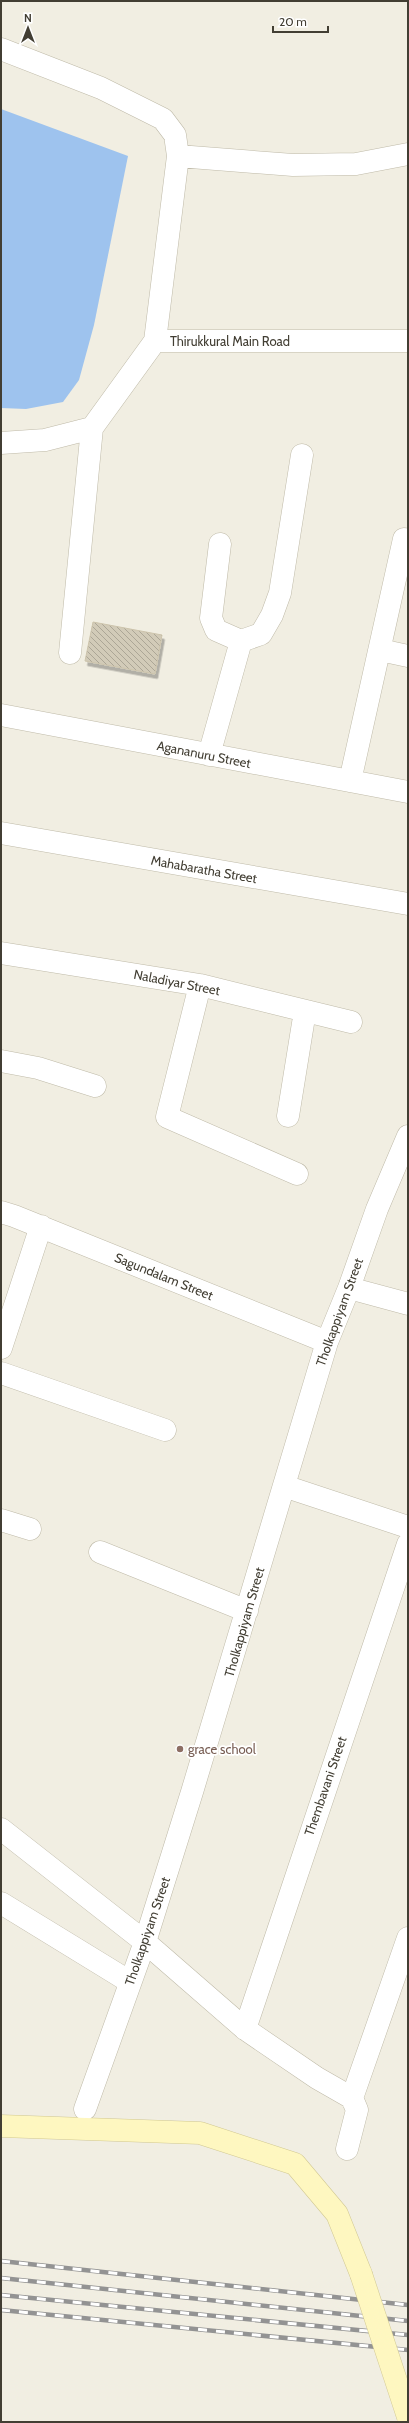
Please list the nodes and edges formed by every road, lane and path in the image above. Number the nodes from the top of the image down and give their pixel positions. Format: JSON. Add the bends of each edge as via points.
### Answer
{"nodes":[{"id":1,"x":1,"y":49,"type":"edge"},
{"id":2,"x":408,"y":154,"type":"edge"},
{"id":3,"x":178,"y":156,"type":"junction"},
{"id":4,"x":155,"y":341,"type":"junction"},
{"id":5,"x":408,"y":341,"type":"edge"},
{"id":6,"x":92,"y":428,"type":"junction"},
{"id":7,"x":1,"y":443,"type":"edge"},
{"id":8,"x":302,"y":455,"type":"dead end"},
{"id":9,"x":407,"y":533,"type":"edge"},
{"id":10,"x":220,"y":544,"type":"dead end"},
{"id":11,"x":241,"y":641,"type":"junction"},
{"id":12,"x":380,"y":650,"type":"junction"},
{"id":13,"x":70,"y":653,"type":"dead end"},
{"id":14,"x":408,"y":656,"type":"edge"},
{"id":15,"x":1,"y":715,"type":"edge"},
{"id":16,"x":209,"y":755,"type":"junction"},
{"id":17,"x":350,"y":781,"type":"junction"},
{"id":18,"x":408,"y":792,"type":"edge"},
{"id":19,"x":1,"y":834,"type":"edge"},
{"id":20,"x":408,"y":904,"type":"edge"},
{"id":21,"x":1,"y":953,"type":"edge"},
{"id":22,"x":200,"y":985,"type":"junction"},
{"id":23,"x":305,"y":1011,"type":"junction"},
{"id":24,"x":351,"y":1022,"type":"dead end"},
{"id":25,"x":1,"y":1061,"type":"edge"},
{"id":26,"x":95,"y":1086,"type":"dead end"},
{"id":27,"x":288,"y":1116,"type":"dead end"},
{"id":28,"x":408,"y":1136,"type":"edge"},
{"id":29,"x":297,"y":1174,"type":"dead end"},
{"id":30,"x":1,"y":1212,"type":"edge"},
{"id":31,"x":41,"y":1226,"type":"junction"},
{"id":32,"x":349,"y":1288,"type":"junction"},
{"id":33,"x":408,"y":1304,"type":"edge"},
{"id":34,"x":327,"y":1342,"type":"junction"},
{"id":35,"x":2,"y":1345,"type":"edge"},
{"id":36,"x":1,"y":1373,"type":"edge"},
{"id":37,"x":165,"y":1430,"type":"dead end"},
{"id":38,"x":284,"y":1486,"type":"junction"},
{"id":39,"x":1,"y":1520,"type":"edge"},
{"id":40,"x":408,"y":1527,"type":"edge"},
{"id":41,"x":30,"y":1529,"type":"dead end"},
{"id":42,"x":408,"y":1544,"type":"edge"},
{"id":43,"x":100,"y":1552,"type":"dead end"},
{"id":44,"x":247,"y":1612,"type":"junction"},
{"id":45,"x":1,"y":1829,"type":"edge"},
{"id":46,"x":1,"y":1903,"type":"edge"},
{"id":47,"x":408,"y":1938,"type":"edge"},
{"id":48,"x":145,"y":1942,"type":"junction"},
{"id":49,"x":130,"y":1982,"type":"junction"},
{"id":50,"x":245,"y":2029,"type":"junction"},
{"id":51,"x":352,"y":2098,"type":"junction"},
{"id":52,"x":85,"y":2109,"type":"dead end"},
{"id":53,"x":1,"y":2126,"type":"edge"},
{"id":54,"x":347,"y":2149,"type":"dead end"},
{"id":55,"x":408,"y":2417,"type":"edge"}],
"edges":[{"from":1,"to":3,"type":"street","via":[[101,88],[163,119],[175,135]]},
{"from":2,"to":3,"type":"street","via":[[356,164],[293,165]]},
{"from":3,"to":4,"type":"street"},
{"from":4,"to":5,"type":"street","name":"Thirukkural Main Road"},
{"from":4,"to":6,"type":"street","name":"Thirukkural Main Road"},
{"from":6,"to":7,"type":"street","via":[[45,440]]},
{"from":6,"to":13,"type":"street"},
{"from":8,"to":11,"type":"street","via":[[280,593],[261,634]]},
{"from":9,"to":12,"type":"street"},
{"from":10,"to":11,"type":"street","via":[[211,618],[216,630]]},
{"from":11,"to":16,"type":"street"},
{"from":12,"to":14,"type":"street"},
{"from":12,"to":17,"type":"street"},
{"from":15,"to":16,"type":"street","name":"Agananuru Street"},
{"from":16,"to":17,"type":"street","name":"Agananuru Street"},
{"from":17,"to":18,"type":"street","name":"Agananuru Street"},
{"from":19,"to":20,"type":"street","name":"Mahabaratha Street"},
{"from":21,"to":22,"type":"street","name":"Naladiyar Street"},
{"from":22,"to":23,"type":"street","name":"Naladiyar Street"},
{"from":22,"to":29,"type":"street","via":[[167,1117]]},
{"from":23,"to":24,"type":"street","name":"Naladiyar Street"},
{"from":23,"to":27,"type":"street"},
{"from":25,"to":26,"type":"street","via":[[38,1068]]},
{"from":28,"to":32,"type":"street","name":"Tholkappiyam Street","via":[[377,1209]]},
{"from":30,"to":31,"type":"street","name":"Sagundalam Street"},
{"from":31,"to":34,"type":"street","name":"Sagundalam Street"},
{"from":31,"to":35,"type":"street"},
{"from":32,"to":33,"type":"street"},
{"from":32,"to":34,"type":"street","name":"Tholkappiyam Street"},
{"from":34,"to":38,"type":"street","name":"Tholkappiyam Street"},
{"from":36,"to":37,"type":"street"},
{"from":38,"to":40,"type":"street"},
{"from":38,"to":44,"type":"street","name":"Tholkappiyam Street"},
{"from":39,"to":41,"type":"street"},
{"from":42,"to":50,"type":"street","name":"Thembavani Street"},
{"from":43,"to":44,"type":"street"},
{"from":44,"to":48,"type":"street","name":"Tholkappiyam Street"},
{"from":45,"to":48,"type":"street"},
{"from":46,"to":49,"type":"street"},
{"from":47,"to":51,"type":"street"},
{"from":48,"to":49,"type":"street","name":"Tholkappiyam Street"},
{"from":48,"to":50,"type":"street"},
{"from":49,"to":52,"type":"street","name":"Tholkappiyam Street"},
{"from":50,"to":51,"type":"street","via":[[317,2078]]},
{"from":51,"to":54,"type":"street","via":[[357,2110]]},
{"from":53,"to":55,"type":"street","bridge":true,"via":[[200,2133],[295,2164],[337,2214],[361,2274]]}]}
